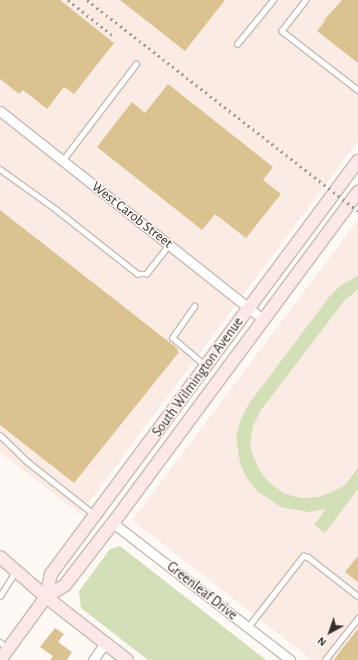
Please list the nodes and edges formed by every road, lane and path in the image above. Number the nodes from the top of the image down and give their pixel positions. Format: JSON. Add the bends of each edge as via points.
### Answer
{"nodes":[{"id":1,"x":273,"y":0,"type":"edge"},
{"id":2,"x":306,"y":0,"type":"edge"},
{"id":3,"x":237,"y":44,"type":"dead end"},
{"id":4,"x":136,"y":64,"type":"dead end"},
{"id":5,"x":358,"y":90,"type":"edge"},
{"id":6,"x":0,"y":111,"type":"edge"},
{"id":7,"x":62,"y":161,"type":"junction"},
{"id":8,"x":358,"y":161,"type":"edge"},
{"id":9,"x":0,"y":169,"type":"edge"},
{"id":10,"x":358,"y":192,"type":"edge"},
{"id":11,"x":169,"y":245,"type":"junction"},
{"id":12,"x":195,"y":306,"type":"dead end"},
{"id":13,"x":249,"y":308,"type":"junction"},
{"id":14,"x":264,"y":320,"type":"junction"},
{"id":15,"x":206,"y":366,"type":"junction"},
{"id":16,"x":0,"y":435,"type":"edge"},
{"id":17,"x":96,"y":516,"type":"junction"},
{"id":18,"x":113,"y":523,"type":"junction"},
{"id":19,"x":0,"y":557,"type":"edge"},
{"id":20,"x":17,"y":570,"type":"junction"},
{"id":21,"x":0,"y":596,"type":"edge"},
{"id":22,"x":358,"y":596,"type":"edge"},
{"id":23,"x":46,"y":597,"type":"junction"},
{"id":24,"x":358,"y":618,"type":"edge"},
{"id":25,"x":248,"y":627,"type":"junction"},
{"id":26,"x":105,"y":643,"type":"junction"},
{"id":27,"x":4,"y":645,"type":"edge"},
{"id":28,"x":0,"y":660,"type":"edge"},
{"id":29,"x":93,"y":660,"type":"edge"},
{"id":30,"x":127,"y":660,"type":"edge"},
{"id":31,"x":290,"y":660,"type":"edge"},
{"id":32,"x":324,"y":660,"type":"edge"}],
"edges":[{"from":1,"to":3,"type":"lane"},
{"from":2,"to":5,"type":"lane","via":[[282,31]]},
{"from":4,"to":7,"type":"lane"},
{"from":6,"to":7,"type":"street","name":"West Carob Street"},
{"from":7,"to":11,"type":"street","name":"West Carob Street"},
{"from":8,"to":13,"type":"main road","name":"South Wilmington Avenue"},
{"from":9,"to":11,"type":"lane","via":[[138,274],[146,274]]},
{"from":10,"to":14,"type":"main road","name":"South Wilmington Avenue"},
{"from":11,"to":13,"type":"street","name":"West Carob Street"},
{"from":12,"to":15,"type":"lane","via":[[173,338]]},
{"from":13,"to":14,"type":"street","name":"West Carob Street"},
{"from":13,"to":15,"type":"main road","name":"South Wilmington Avenue"},
{"from":14,"to":18,"type":"main road","name":"South Wilmington Avenue"},
{"from":15,"to":17,"type":"main road","name":"South Wilmington Avenue"},
{"from":16,"to":17,"type":"lane","via":[[28,462]]},
{"from":17,"to":23,"type":"main road","name":"South Wilmington Avenue","via":[[51,574]]},
{"from":18,"to":23,"type":"main road","name":"South Wilmington Avenue","via":[[65,585]]},
{"from":18,"to":25,"type":"street","name":"Greenleaf Drive"},
{"from":19,"to":20,"type":"main road"},
{"from":20,"to":21,"type":"lane"},
{"from":20,"to":23,"type":"main road"},
{"from":22,"to":25,"type":"lane","via":[[308,557],[303,556]]},
{"from":23,"to":26,"type":"main road"},
{"from":23,"to":27,"type":"main road","name":"South Wilmington Avenue"},
{"from":24,"to":32,"type":"lane"},
{"from":25,"to":31,"type":"street","name":"Greenleaf Drive"},
{"from":26,"to":29,"type":"street"},
{"from":26,"to":30,"type":"main road"},
{"from":27,"to":28,"type":"main road","name":"South Wilmington Avenue"}]}
